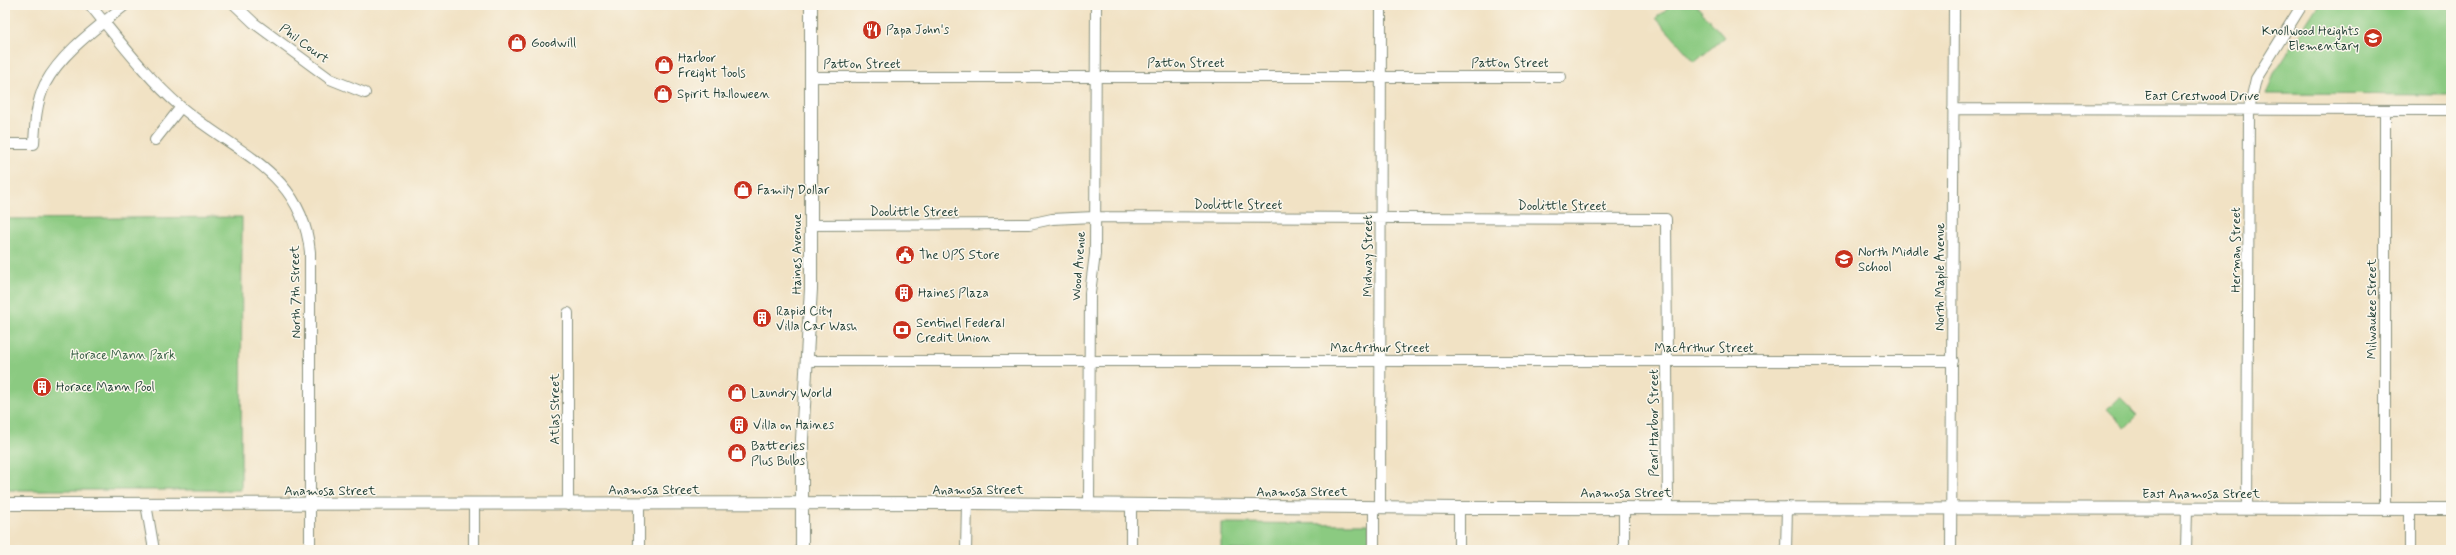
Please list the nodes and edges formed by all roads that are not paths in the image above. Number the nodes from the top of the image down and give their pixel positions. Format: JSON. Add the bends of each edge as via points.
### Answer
{"nodes":[{"id":1,"x":90,"y":5,"type":"edge"},
{"id":2,"x":125,"y":5,"type":"edge"},
{"id":3,"x":235,"y":5,"type":"edge"},
{"id":4,"x":811,"y":5,"type":"edge"},
{"id":5,"x":1096,"y":5,"type":"edge"},
{"id":6,"x":1381,"y":5,"type":"edge"},
{"id":7,"x":1954,"y":5,"type":"edge"},
{"id":8,"x":2302,"y":5,"type":"edge"},
{"id":9,"x":104,"y":22,"type":"junction"},
{"id":10,"x":811,"y":76,"type":"junction"},
{"id":11,"x":1096,"y":76,"type":"junction"},
{"id":12,"x":1380,"y":76,"type":"junction"},
{"id":13,"x":1561,"y":76,"type":"dead end"},
{"id":14,"x":365,"y":93,"type":"dead end"},
{"id":15,"x":181,"y":107,"type":"junction"},
{"id":16,"x":1953,"y":109,"type":"junction"},
{"id":17,"x":2249,"y":109,"type":"junction"},
{"id":18,"x":2385,"y":110,"type":"junction"},
{"id":19,"x":2451,"y":110,"type":"edge"},
{"id":20,"x":155,"y":140,"type":"dead end"},
{"id":21,"x":5,"y":144,"type":"edge"},
{"id":22,"x":1094,"y":217,"type":"junction"},
{"id":23,"x":1380,"y":219,"type":"junction"},
{"id":24,"x":1666,"y":219,"type":"joint"},
{"id":25,"x":810,"y":225,"type":"junction"},
{"id":26,"x":568,"y":312,"type":"dead end"},
{"id":27,"x":808,"y":361,"type":"junction"},
{"id":28,"x":1089,"y":361,"type":"junction"},
{"id":29,"x":1381,"y":361,"type":"junction"},
{"id":30,"x":1667,"y":361,"type":"junction"},
{"id":31,"x":1952,"y":361,"type":"junction"},
{"id":32,"x":967,"y":503,"type":"junction"},
{"id":33,"x":5,"y":504,"type":"edge"},
{"id":34,"x":146,"y":504,"type":"junction"},
{"id":35,"x":639,"y":504,"type":"junction"},
{"id":36,"x":802,"y":504,"type":"junction"},
{"id":37,"x":310,"y":505,"type":"junction"},
{"id":38,"x":474,"y":505,"type":"junction"},
{"id":39,"x":568,"y":505,"type":"junction"},
{"id":40,"x":1089,"y":505,"type":"junction"},
{"id":41,"x":1131,"y":505,"type":"junction"},
{"id":42,"x":1377,"y":506,"type":"junction"},
{"id":43,"x":1624,"y":507,"type":"junction"},
{"id":44,"x":1668,"y":507,"type":"junction"},
{"id":45,"x":1787,"y":507,"type":"junction"},
{"id":46,"x":1459,"y":508,"type":"junction"},
{"id":47,"x":1952,"y":508,"type":"junction"},
{"id":48,"x":2187,"y":508,"type":"junction"},
{"id":49,"x":2247,"y":508,"type":"junction"},
{"id":50,"x":2385,"y":508,"type":"junction"},
{"id":51,"x":2410,"y":508,"type":"junction"},
{"id":52,"x":2451,"y":509,"type":"edge"},
{"id":53,"x":154,"y":550,"type":"edge"},
{"id":54,"x":310,"y":550,"type":"edge"},
{"id":55,"x":474,"y":550,"type":"edge"},
{"id":56,"x":639,"y":550,"type":"edge"},
{"id":57,"x":802,"y":550,"type":"edge"},
{"id":58,"x":966,"y":550,"type":"edge"},
{"id":59,"x":1131,"y":550,"type":"edge"},
{"id":60,"x":1374,"y":550,"type":"edge"},
{"id":61,"x":1459,"y":550,"type":"edge"},
{"id":62,"x":1624,"y":550,"type":"edge"},
{"id":63,"x":1786,"y":550,"type":"edge"},
{"id":64,"x":1952,"y":550,"type":"edge"},
{"id":65,"x":2186,"y":550,"type":"edge"},
{"id":66,"x":2410,"y":550,"type":"edge"}],
"edges":[{"from":1,"to":9,"type":"street","name":"North 7th Street"},
{"from":2,"to":9,"type":"street"},
{"from":3,"to":14,"type":"street","name":"Phil Court","via":[[254,23],[330,79]]},
{"from":4,"to":10,"type":"main road","name":"Haines Avenue"},
{"from":5,"to":11,"type":"street","name":"Wood Avenue"},
{"from":6,"to":12,"type":"street","name":"Midway Street"},
{"from":7,"to":16,"type":"street","name":"North Maple Avenue"},
{"from":8,"to":17,"type":"street","name":"Herman Street","via":[[2256,79]]},
{"from":9,"to":15,"type":"street","name":"North 7th Street","via":[[143,69]]},
{"from":9,"to":21,"type":"street","via":[[62,61],[45,86],[35,118],[34,144]]},
{"from":10,"to":11,"type":"street","name":"Patton Street"},
{"from":10,"to":25,"type":"main road","name":"Haines Avenue"},
{"from":11,"to":12,"type":"street","name":"Patton Street"},
{"from":11,"to":22,"type":"street","name":"Wood Avenue"},
{"from":12,"to":13,"type":"street","name":"Patton Street"},
{"from":12,"to":23,"type":"street","name":"Midway Street"},
{"from":15,"to":20,"type":"street"},
{"from":15,"to":37,"type":"street","name":"North 7th Street","via":[[278,180],[297,204],[308,232]]},
{"from":16,"to":17,"type":"street","name":"East Crestwood Drive"},
{"from":16,"to":31,"type":"street","name":"North Maple Avenue"},
{"from":17,"to":18,"type":"street","name":"East Crestwood Drive"},
{"from":17,"to":49,"type":"street","name":"Herman Street"},
{"from":18,"to":19,"type":"street","name":"East Crestwood Drive"},
{"from":18,"to":50,"type":"street","name":"Milwaukee Street"},
{"from":22,"to":23,"type":"street","name":"Doolittle Street"},
{"from":22,"to":25,"type":"street","name":"Doolittle Street","via":[[1064,218],[1028,224]]},
{"from":22,"to":28,"type":"street","name":"Wood Avenue","via":[[1095,254],[1090,294]]},
{"from":23,"to":24,"type":"street","name":"Doolittle Street"},
{"from":23,"to":29,"type":"street","name":"Midway Street"},
{"from":24,"to":30,"type":"street","name":"Pearl Harbor Street"},
{"from":25,"to":27,"type":"main road","name":"Haines Avenue"},
{"from":26,"to":39,"type":"street","name":"Atlas Street"},
{"from":27,"to":28,"type":"street","name":"MacArthur Street"},
{"from":27,"to":36,"type":"main road","name":"Haines Avenue","via":[[802,439]]},
{"from":28,"to":29,"type":"street","name":"MacArthur Street"},
{"from":28,"to":40,"type":"street","name":"Wood Avenue"},
{"from":29,"to":30,"type":"street","name":"MacArthur Street"},
{"from":29,"to":42,"type":"street","name":"Midway Street"},
{"from":30,"to":31,"type":"street","name":"MacArthur Street"},
{"from":30,"to":44,"type":"street","name":"Pearl Harbor Street"},
{"from":31,"to":47,"type":"street","name":"North Maple Avenue"},
{"from":32,"to":36,"type":"main road","name":"Anamosa Street"},
{"from":32,"to":40,"type":"main road","name":"Anamosa Street"},
{"from":32,"to":58,"type":"street"},
{"from":33,"to":34,"type":"main road","name":"Anamosa Street"},
{"from":34,"to":37,"type":"main road","name":"Anamosa Street"},
{"from":34,"to":53,"type":"street"},
{"from":35,"to":36,"type":"main road","name":"Anamosa Street"},
{"from":35,"to":39,"type":"main road","name":"Anamosa Street"},
{"from":35,"to":56,"type":"street"},
{"from":36,"to":57,"type":"main road","name":"Haines Avenue"},
{"from":37,"to":38,"type":"main road","name":"Anamosa Street"},
{"from":37,"to":54,"type":"street","name":"North 7th Street"},
{"from":38,"to":39,"type":"main road","name":"Anamosa Street"},
{"from":38,"to":55,"type":"street"},
{"from":40,"to":41,"type":"main road","name":"Anamosa Street"},
{"from":41,"to":42,"type":"main road","name":"Anamosa Street"},
{"from":41,"to":59,"type":"street"},
{"from":42,"to":46,"type":"main road","name":"Anamosa Street"},
{"from":42,"to":60,"type":"street","name":"Midway Street"},
{"from":43,"to":44,"type":"main road","name":"Anamosa Street"},
{"from":43,"to":46,"type":"main road","name":"Anamosa Street"},
{"from":43,"to":62,"type":"street"},
{"from":44,"to":45,"type":"main road","name":"Anamosa Street"},
{"from":45,"to":47,"type":"main road","name":"Anamosa Street"},
{"from":45,"to":63,"type":"street"},
{"from":46,"to":61,"type":"street"},
{"from":47,"to":48,"type":"main road","name":"East Anamosa Street"},
{"from":47,"to":64,"type":"street","name":"North Maple Avenue"},
{"from":48,"to":49,"type":"main road","name":"East Anamosa Street"},
{"from":48,"to":65,"type":"street"},
{"from":49,"to":50,"type":"main road","name":"East Anamosa Street"},
{"from":50,"to":51,"type":"main road","name":"East Anamosa Street"},
{"from":51,"to":52,"type":"main road","name":"East Anamosa Street"},
{"from":51,"to":66,"type":"street"}]}
